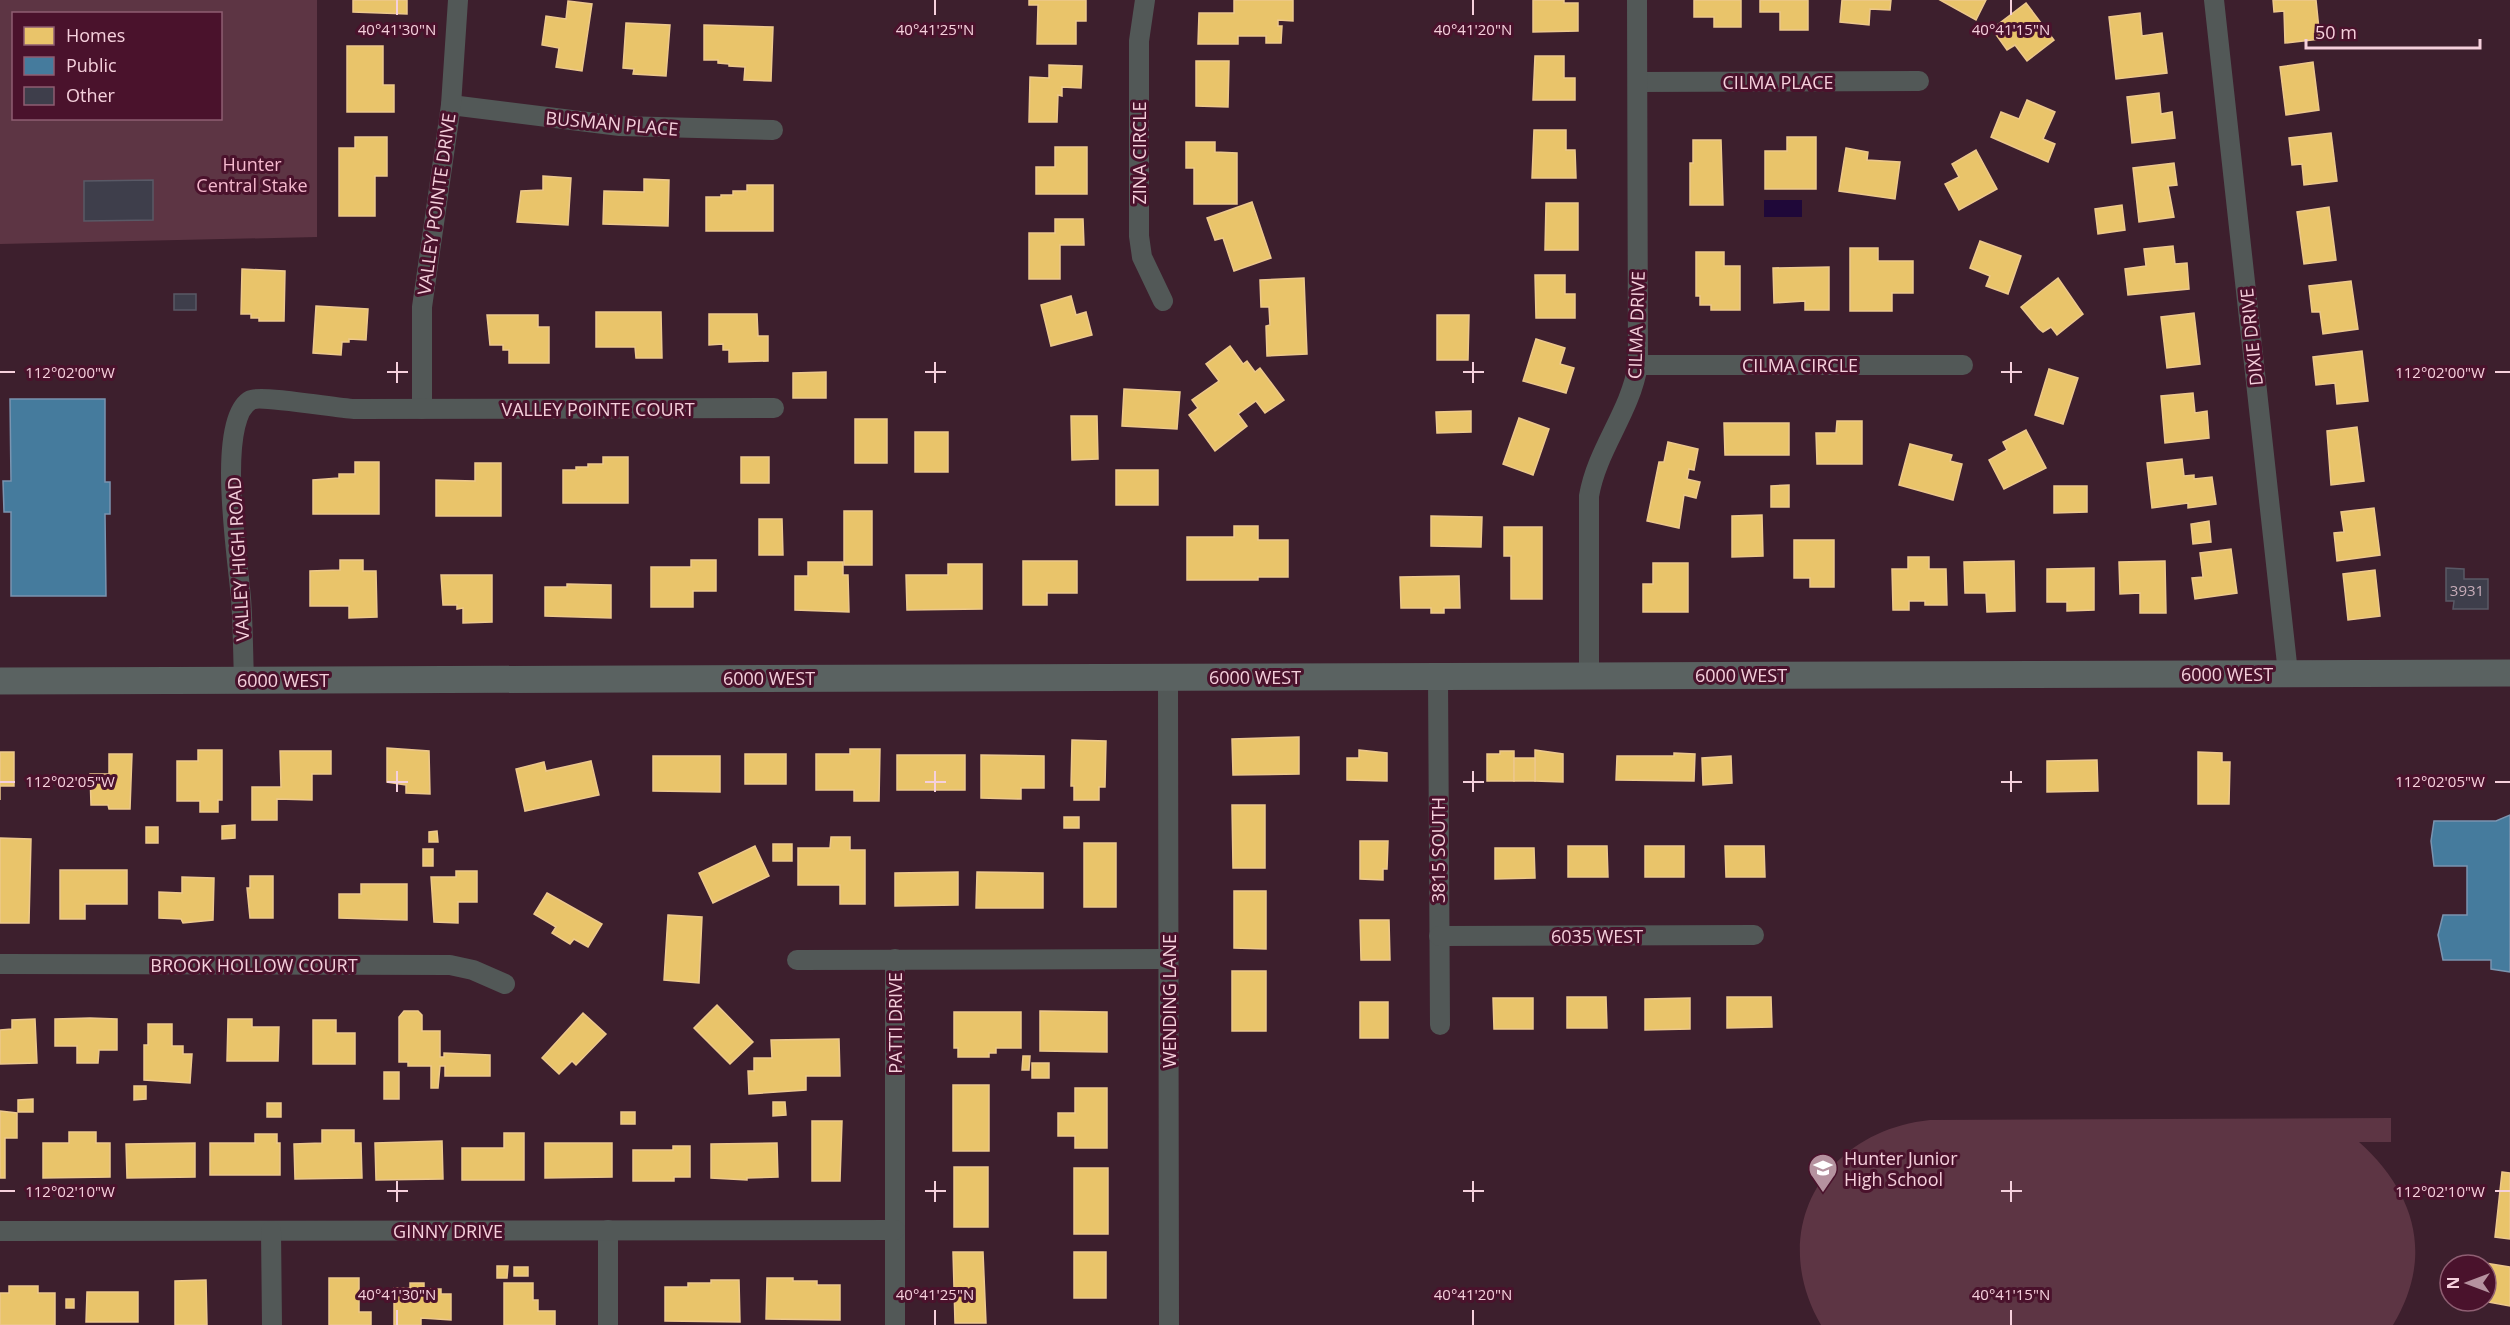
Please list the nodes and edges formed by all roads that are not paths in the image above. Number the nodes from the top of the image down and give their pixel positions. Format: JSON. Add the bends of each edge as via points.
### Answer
{"nodes":[{"id":1,"x":458,"y":0,"type":"edge"},
{"id":2,"x":1145,"y":0,"type":"edge"},
{"id":3,"x":1637,"y":0,"type":"edge"},
{"id":4,"x":2214,"y":0,"type":"edge"},
{"id":5,"x":1919,"y":81,"type":"dead end"},
{"id":6,"x":1638,"y":82,"type":"junction"},
{"id":7,"x":451,"y":105,"type":"junction"},
{"id":8,"x":773,"y":130,"type":"dead end"},
{"id":9,"x":1163,"y":301,"type":"dead end"},
{"id":10,"x":1638,"y":365,"type":"junction"},
{"id":11,"x":1963,"y":365,"type":"dead end"},
{"id":12,"x":774,"y":408,"type":"dead end"},
{"id":13,"x":422,"y":409,"type":"junction"},
{"id":14,"x":2288,"y":673,"type":"junction"},
{"id":15,"x":2510,"y":673,"type":"edge"},
{"id":16,"x":1438,"y":676,"type":"junction"},
{"id":17,"x":1589,"y":676,"type":"junction"},
{"id":18,"x":1168,"y":677,"type":"junction"},
{"id":19,"x":244,"y":680,"type":"junction"},
{"id":20,"x":0,"y":681,"type":"edge"},
{"id":21,"x":1754,"y":935,"type":"dead end"},
{"id":22,"x":1439,"y":936,"type":"junction"},
{"id":23,"x":895,"y":959,"type":"junction"},
{"id":24,"x":1168,"y":959,"type":"junction"},
{"id":25,"x":797,"y":960,"type":"dead end"},
{"id":26,"x":0,"y":964,"type":"edge"},
{"id":27,"x":505,"y":984,"type":"dead end"},
{"id":28,"x":1440,"y":1024,"type":"dead end"},
{"id":29,"x":608,"y":1230,"type":"junction"},
{"id":30,"x":895,"y":1230,"type":"junction"},
{"id":31,"x":271,"y":1231,"type":"junction"},
{"id":32,"x":0,"y":1232,"type":"edge"},
{"id":33,"x":272,"y":1325,"type":"edge"},
{"id":34,"x":608,"y":1325,"type":"edge"},
{"id":35,"x":896,"y":1325,"type":"edge"},
{"id":36,"x":1169,"y":1325,"type":"edge"}],
"edges":[{"from":1,"to":7,"type":"street","name":"VALLEY POINTE DRIVE"},
{"from":2,"to":9,"type":"street","name":"ZINA CIRCLE","via":[[1139,40],[1139,236],[1142,257]]},
{"from":3,"to":6,"type":"street","name":"CILMA DRIVE"},
{"from":4,"to":14,"type":"street","name":"DIXIE DRIVE"},
{"from":5,"to":6,"type":"street","name":"CILMA PLACE"},
{"from":6,"to":10,"type":"street","name":"CILMA DRIVE"},
{"from":7,"to":8,"type":"street","name":"BUSMAN PLACE","via":[[620,126]]},
{"from":7,"to":13,"type":"street","name":"VALLEY POINTE DRIVE","via":[[422,307]]},
{"from":10,"to":11,"type":"street","name":"CILMA CIRCLE"},
{"from":10,"to":17,"type":"street","name":"CILMA DRIVE","via":[[1630,397],[1596,467],[1589,496]]},
{"from":12,"to":13,"type":"street","name":"VALLEY POINTE COURT"},
{"from":13,"to":19,"type":"street","name":"VALLEY HIGH ROAD","via":[[336,408],[260,397],[243,405],[234,424],[232,520],[241,595]]},
{"from":14,"to":15,"type":"street","name":"6000 WEST"},
{"from":14,"to":17,"type":"street","name":"6000 WEST"},
{"from":16,"to":17,"type":"street","name":"6000 WEST"},
{"from":16,"to":18,"type":"street","name":"6000 WEST"},
{"from":16,"to":22,"type":"street","name":"3815 SOUTH"},
{"from":18,"to":19,"type":"street","name":"6000 WEST"},
{"from":18,"to":24,"type":"street","name":"WENDING LANE"},
{"from":19,"to":20,"type":"street","name":"6000 WEST"},
{"from":21,"to":22,"type":"street","name":"6035 WEST"},
{"from":22,"to":28,"type":"street","name":"3815 SOUTH"},
{"from":23,"to":24,"type":"street","name":"PATTI DRIVE"},
{"from":23,"to":25,"type":"street"},
{"from":23,"to":30,"type":"street","name":"PATTI DRIVE"},
{"from":24,"to":36,"type":"street","name":"WENDING LANE"},
{"from":26,"to":27,"type":"street","name":"BROOK HOLLOW COURT","via":[[450,965]]},
{"from":29,"to":30,"type":"street","name":"GINNY DRIVE"},
{"from":29,"to":31,"type":"street","name":"GINNY DRIVE"},
{"from":29,"to":34,"type":"street"},
{"from":30,"to":35,"type":"street","name":"PATTI DRIVE"},
{"from":31,"to":32,"type":"street","name":"GINNY DRIVE"},
{"from":31,"to":33,"type":"street"}]}
